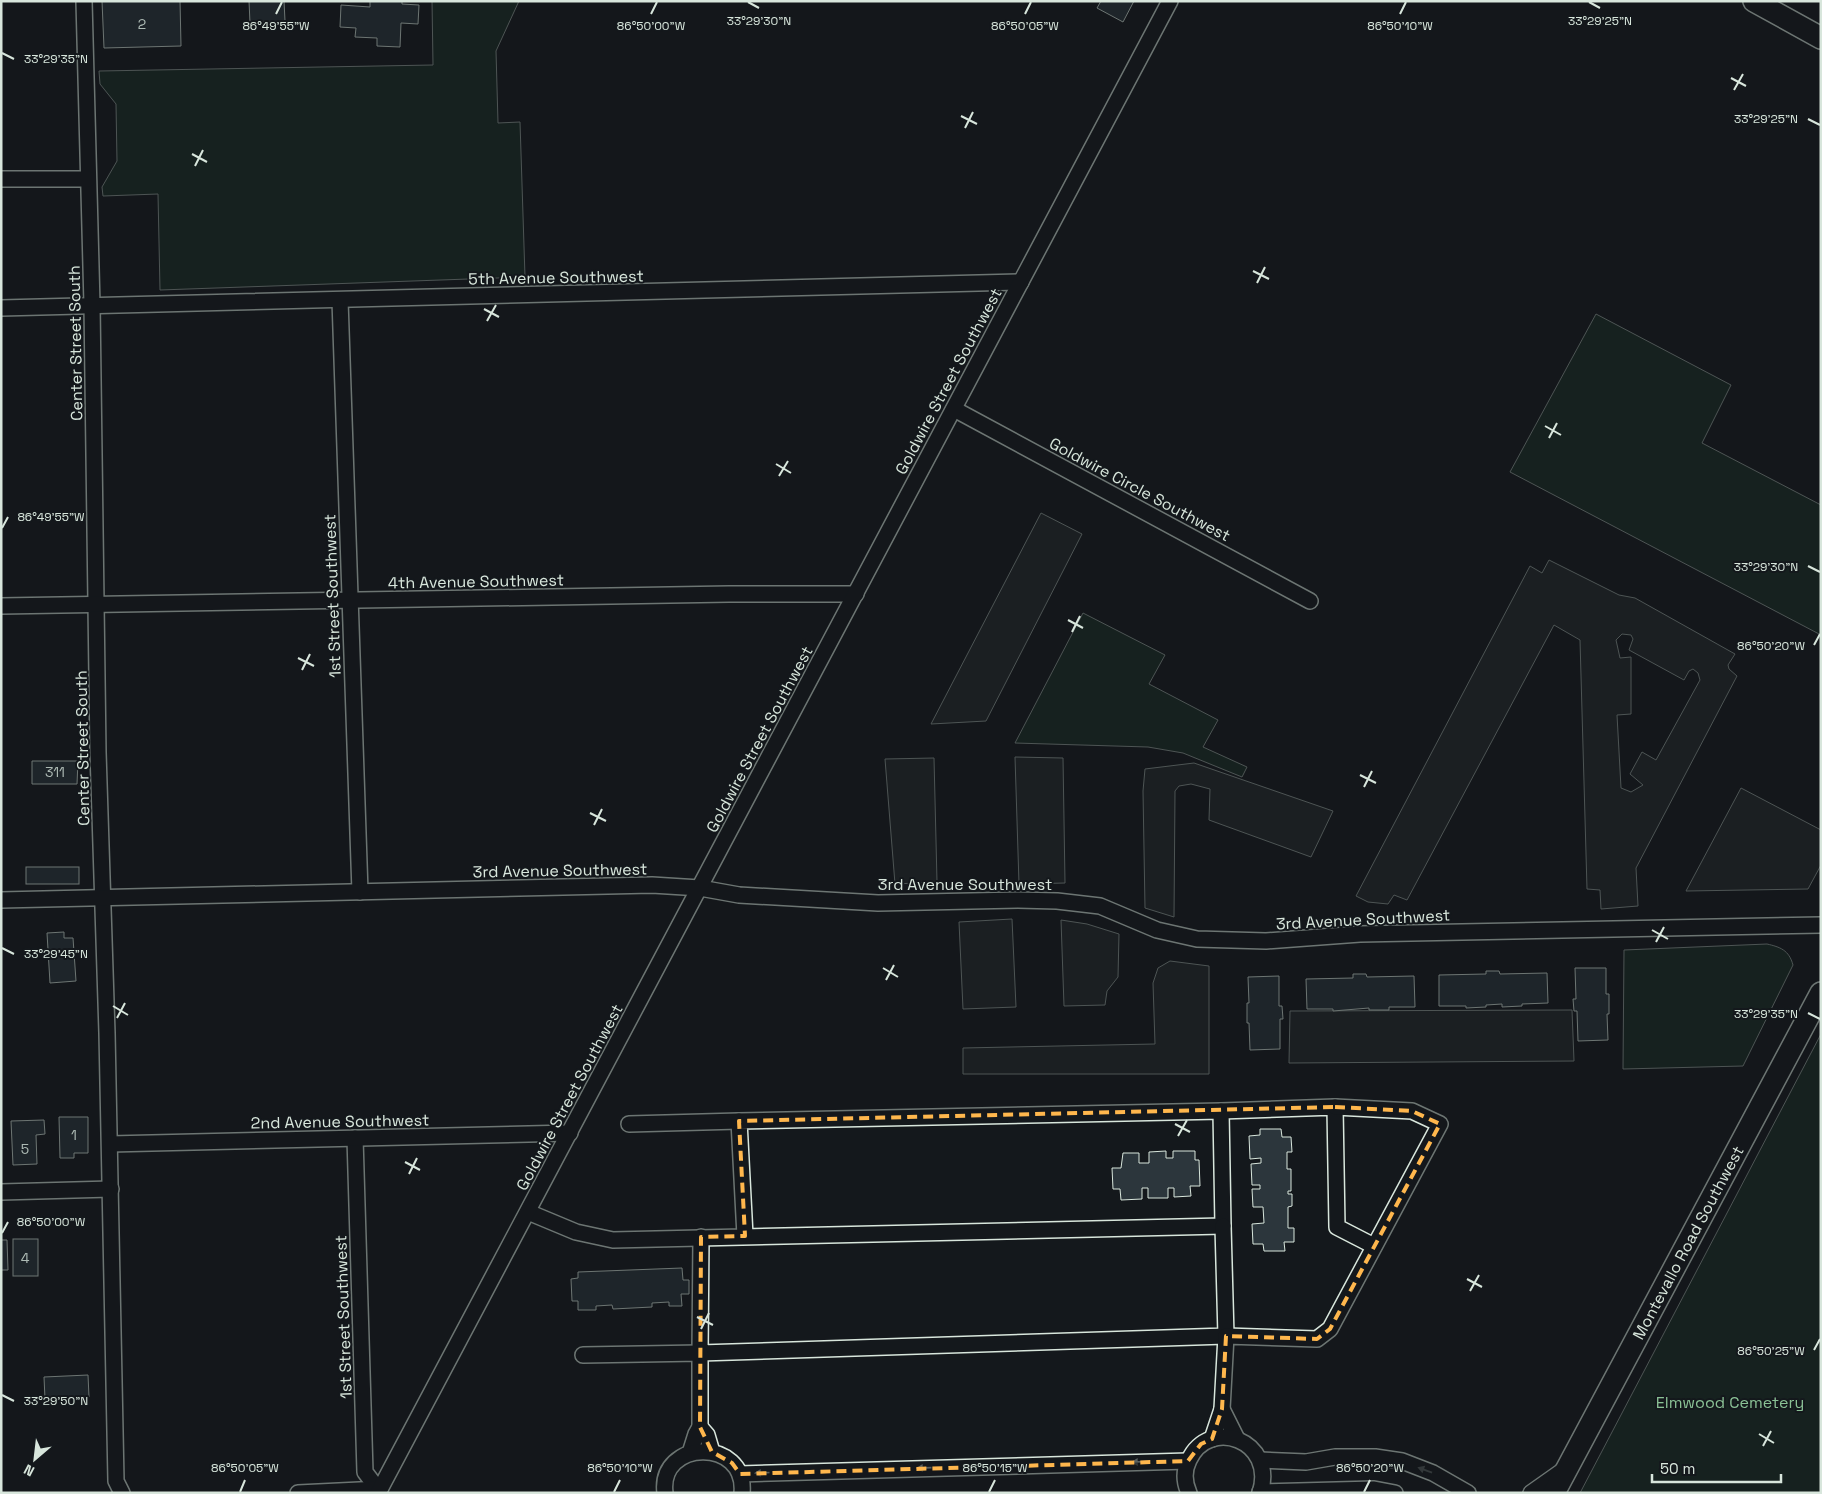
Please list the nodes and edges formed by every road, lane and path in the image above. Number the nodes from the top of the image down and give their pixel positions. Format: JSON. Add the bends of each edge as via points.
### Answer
{"nodes":[{"id":1,"x":84,"y":1,"type":"edge"},
{"id":2,"x":1170,"y":1,"type":"edge"},
{"id":3,"x":1768,"y":5,"type":"edge"},
{"id":4,"x":1821,"y":38,"type":"edge"},
{"id":5,"x":1,"y":179,"type":"edge"},
{"id":6,"x":88,"y":179,"type":"junction"},
{"id":7,"x":1021,"y":282,"type":"junction"},
{"id":8,"x":340,"y":300,"type":"junction"},
{"id":9,"x":92,"y":305,"type":"junction"},
{"id":10,"x":1,"y":308,"type":"edge"},
{"id":11,"x":954,"y":409,"type":"junction"},
{"id":12,"x":856,"y":594,"type":"junction"},
{"id":13,"x":350,"y":601,"type":"junction"},
{"id":14,"x":1310,"y":602,"type":"dead end"},
{"id":15,"x":96,"y":604,"type":"junction"},
{"id":16,"x":1,"y":606,"type":"edge"},
{"id":17,"x":700,"y":888,"type":"junction"},
{"id":18,"x":360,"y":892,"type":"junction"},
{"id":19,"x":103,"y":898,"type":"junction"},
{"id":20,"x":1,"y":900,"type":"edge"},
{"id":21,"x":1821,"y":925,"type":"edge"},
{"id":22,"x":1821,"y":993,"type":"edge"},
{"id":23,"x":1335,"y":1107,"type":"junction"},
{"id":24,"x":1221,"y":1111,"type":"junction"},
{"id":25,"x":740,"y":1121,"type":"junction"},
{"id":26,"x":629,"y":1124,"type":"dead end"},
{"id":27,"x":570,"y":1133,"type":"junction"},
{"id":28,"x":355,"y":1138,"type":"junction"},
{"id":29,"x":110,"y":1144,"type":"junction"},
{"id":30,"x":111,"y":1189,"type":"junction"},
{"id":31,"x":1,"y":1192,"type":"edge"},
{"id":32,"x":528,"y":1212,"type":"junction"},
{"id":33,"x":1223,"y":1226,"type":"junction"},
{"id":34,"x":744,"y":1236,"type":"junction"},
{"id":35,"x":701,"y":1237,"type":"junction"},
{"id":36,"x":1374,"y":1246,"type":"junction"},
{"id":37,"x":1226,"y":1336,"type":"junction"},
{"id":38,"x":700,"y":1353,"type":"junction"},
{"id":39,"x":583,"y":1355,"type":"dead end"},
{"id":40,"x":1222,"y":1409,"type":"junction"},
{"id":41,"x":700,"y":1428,"type":"junction"},
{"id":42,"x":1212,"y":1439,"type":"junction"},
{"id":43,"x":1237,"y":1439,"type":"junction"},
{"id":44,"x":712,"y":1452,"type":"junction"},
{"id":45,"x":690,"y":1453,"type":"junction"},
{"id":46,"x":1260,"y":1460,"type":"junction"},
{"id":47,"x":1188,"y":1461,"type":"junction"},
{"id":48,"x":1568,"y":1467,"type":"junction"},
{"id":49,"x":740,"y":1474,"type":"junction"},
{"id":50,"x":379,"y":1491,"type":"edge"},
{"id":51,"x":1260,"y":1492,"type":"edge"},
{"id":52,"x":122,"y":1493,"type":"edge"},
{"id":53,"x":298,"y":1493,"type":"edge"},
{"id":54,"x":664,"y":1493,"type":"edge"},
{"id":55,"x":742,"y":1493,"type":"edge"},
{"id":56,"x":1189,"y":1493,"type":"edge"},
{"id":57,"x":1395,"y":1493,"type":"edge"},
{"id":58,"x":1468,"y":1493,"type":"edge"},
{"id":59,"x":1531,"y":1493,"type":"edge"},
{"id":60,"x":1554,"y":1493,"type":"edge"}],
"edges":[{"from":1,"to":6,"type":"street","name":"Center Street South"},
{"from":2,"to":7,"type":"street","name":"Goldwire Street Southwest"},
{"from":3,"to":4,"type":"main road"},
{"from":5,"to":6,"type":"street"},
{"from":6,"to":9,"type":"street","name":"Center Street South"},
{"from":7,"to":8,"type":"street","name":"5th Avenue Southwest"},
{"from":7,"to":11,"type":"street","name":"Goldwire Street Southwest"},
{"from":8,"to":9,"type":"street","name":"5th Avenue Southwest"},
{"from":8,"to":13,"type":"street","name":"1st Street Southwest"},
{"from":9,"to":10,"type":"street","name":"5th Avenue Southwest"},
{"from":9,"to":15,"type":"street","name":"Center Street South"},
{"from":11,"to":12,"type":"street","name":"Goldwire Street Southwest"},
{"from":11,"to":14,"type":"street","name":"Goldwire Circle Southwest"},
{"from":12,"to":13,"type":"street","name":"4th Avenue Southwest"},
{"from":12,"to":17,"type":"street","name":"Goldwire Street Southwest"},
{"from":13,"to":15,"type":"street","name":"4th Avenue Southwest"},
{"from":13,"to":18,"type":"street","name":"1st Street Southwest"},
{"from":15,"to":16,"type":"street","name":"4th Avenue Southwest"},
{"from":15,"to":19,"type":"street","name":"Center Street South"},
{"from":17,"to":18,"type":"street","name":"3rd Avenue Southwest","via":[[652,885]]},
{"from":17,"to":21,"type":"street","name":"3rd Avenue Southwest","via":[[739,895],[878,903],[1057,901],[1100,906],[1157,930],[1197,938],[1266,941],[1360,934]]},
{"from":17,"to":27,"type":"street","name":"Goldwire Street Southwest"},
{"from":18,"to":19,"type":"street","name":"3rd Avenue Southwest"},
{"from":19,"to":20,"type":"street","name":"3rd Avenue Southwest"},
{"from":19,"to":29,"type":"street","name":"Center Street South"},
{"from":22,"to":48,"type":"main road","name":"Montevallo Road Southwest"},
{"from":23,"to":24,"type":"street"},
{"from":23,"to":36,"type":"street","via":[[1337,1227]]},
{"from":23,"to":36,"type":"street","via":[[1412,1111],[1440,1124]]},
{"from":24,"to":25,"type":"street"},
{"from":24,"to":33,"type":"street"},
{"from":25,"to":26,"type":"street"},
{"from":25,"to":34,"type":"street"},
{"from":27,"to":28,"type":"street","name":"2nd Avenue Southwest"},
{"from":27,"to":32,"type":"street","name":"Goldwire Street Southwest"},
{"from":28,"to":29,"type":"street","name":"2nd Avenue Southwest"},
{"from":28,"to":50,"type":"street","name":"1st Street Southwest","via":[[365,1472]]},
{"from":29,"to":30,"type":"street","name":"Center Street South"},
{"from":30,"to":31,"type":"street"},
{"from":30,"to":52,"type":"street","name":"Center Street South","via":[[116,1481]]},
{"from":32,"to":35,"type":"street","via":[[576,1232],[613,1240]]},
{"from":32,"to":50,"type":"street","name":"Goldwire Street Southwest"},
{"from":33,"to":34,"type":"street"},
{"from":33,"to":37,"type":"street"},
{"from":34,"to":35,"type":"street"},
{"from":35,"to":38,"type":"street"},
{"from":36,"to":37,"type":"street","via":[[1330,1329],[1317,1339]]},
{"from":37,"to":38,"type":"street"},
{"from":37,"to":40,"type":"street"},
{"from":38,"to":39,"type":"street"},
{"from":38,"to":41,"type":"street"},
{"from":40,"to":42,"type":"street"},
{"from":40,"to":43,"type":"street"},
{"from":41,"to":44,"type":"street","via":[[707,1435]]},
{"from":41,"to":45,"type":"street"},
{"from":42,"to":43,"type":"street"},
{"from":42,"to":47,"type":"street","via":[[1201,1444]]},
{"from":43,"to":46,"type":"street","via":[[1248,1445]]},
{"from":44,"to":45,"type":"street"},
{"from":44,"to":49,"type":"street","via":[[722,1455]]},
{"from":45,"to":54,"type":"street","via":[[673,1464],[666,1476]]},
{"from":46,"to":51,"type":"street","via":[[1263,1480]]},
{"from":58,"to":46,"type":"street","one_way":true,"via":[[1433,1473],[1402,1461],[1374,1456],[1306,1462]]},
{"from":47,"to":49,"type":"street","one_way":true},
{"from":47,"to":56,"type":"street","via":[[1185,1478]]},
{"from":48,"to":59,"type":"street"},
{"from":48,"to":60,"type":"main road","name":"Montevallo Road Southwest"},
{"from":49,"to":55,"type":"street"},
{"from":50,"to":53,"type":"street"},
{"from":51,"to":57,"type":"street","via":[[1374,1489]]}]}
